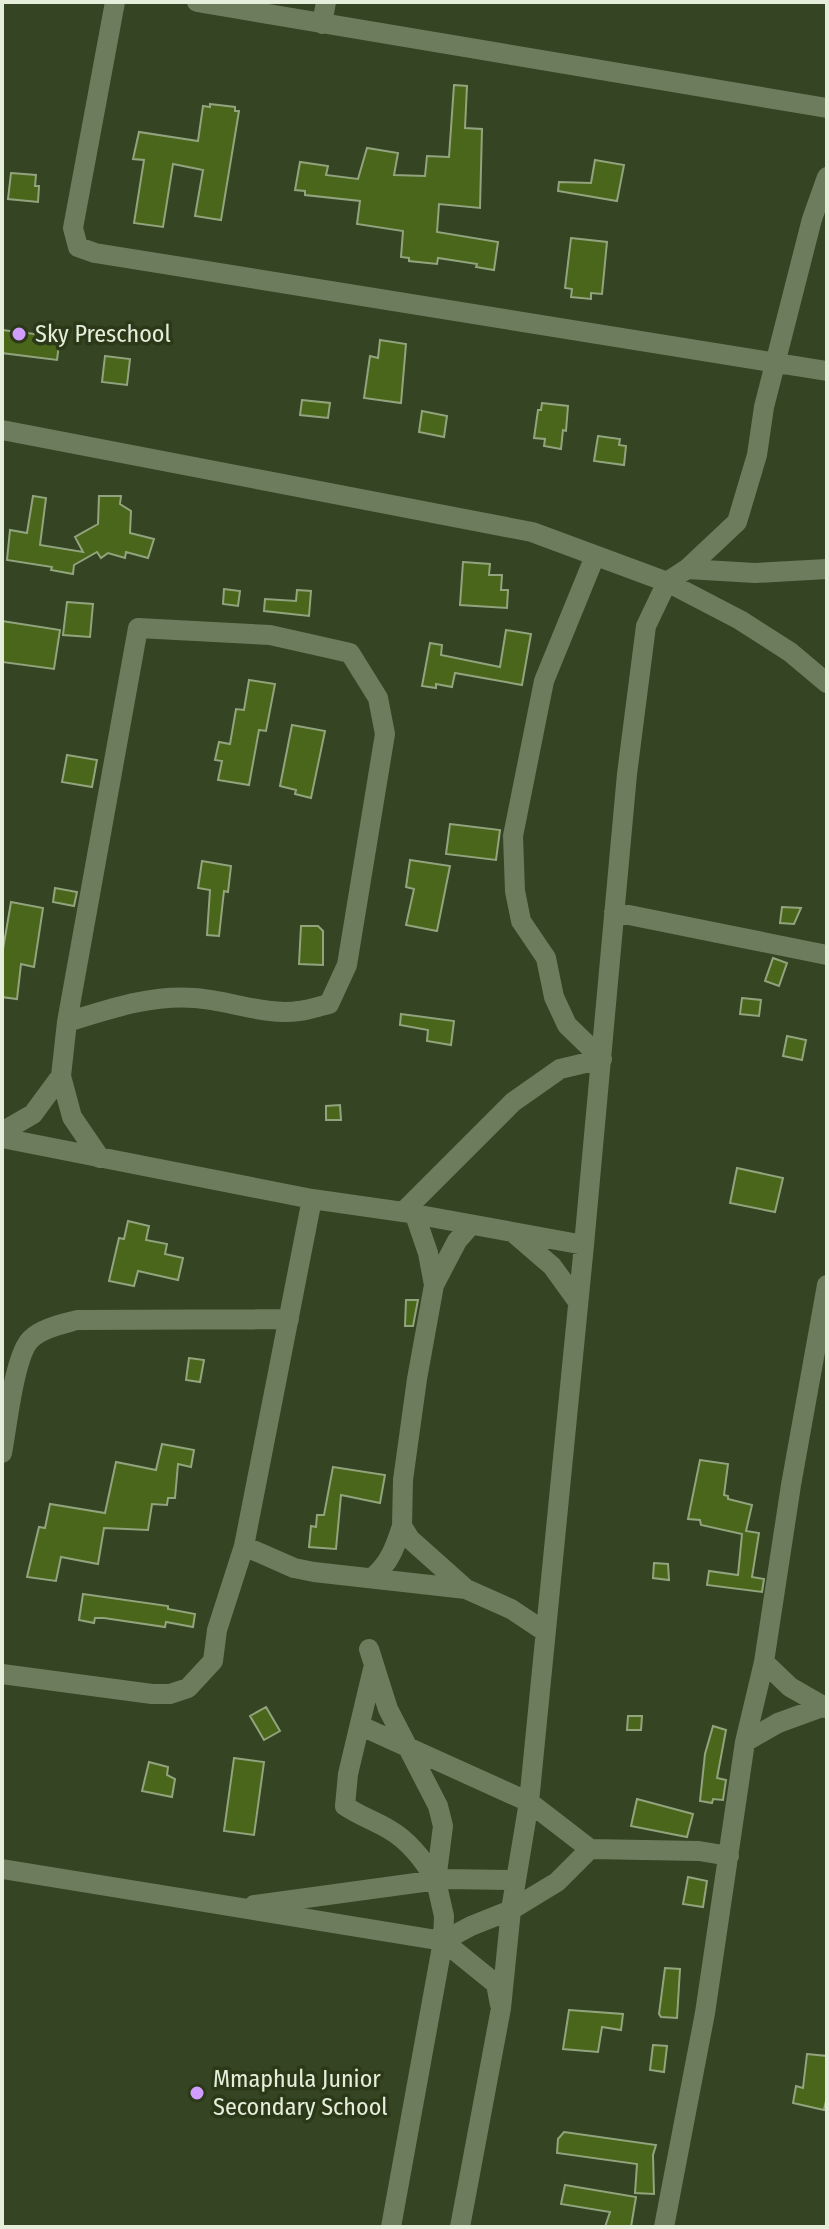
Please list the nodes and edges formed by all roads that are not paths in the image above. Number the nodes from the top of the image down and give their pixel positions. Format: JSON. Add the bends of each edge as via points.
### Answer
{"nodes":[{"id":1,"x":115,"y":2,"type":"edge"},
{"id":2,"x":197,"y":2,"type":"edge"},
{"id":3,"x":326,"y":2,"type":"edge"},
{"id":4,"x":322,"y":24,"type":"junction"},
{"id":5,"x":827,"y":108,"type":"edge"},
{"id":6,"x":827,"y":177,"type":"edge"},
{"id":7,"x":777,"y":363,"type":"junction"},
{"id":8,"x":827,"y":371,"type":"edge"},
{"id":9,"x":2,"y":430,"type":"edge"},
{"id":10,"x":595,"y":556,"type":"junction"},
{"id":11,"x":687,"y":569,"type":"junction"},
{"id":12,"x":827,"y":569,"type":"edge"},
{"id":13,"x":667,"y":582,"type":"junction"},
{"id":14,"x":827,"y":683,"type":"edge"},
{"id":15,"x":614,"y":912,"type":"junction"},
{"id":16,"x":827,"y":955,"type":"edge"},
{"id":17,"x":67,"y":1022,"type":"junction"},
{"id":18,"x":602,"y":1059,"type":"junction"},
{"id":19,"x":61,"y":1076,"type":"junction"},
{"id":20,"x":2,"y":1132,"type":"edge"},
{"id":21,"x":2,"y":1138,"type":"edge"},
{"id":22,"x":100,"y":1158,"type":"junction"},
{"id":23,"x":312,"y":1199,"type":"junction"},
{"id":24,"x":409,"y":1213,"type":"junction"},
{"id":25,"x":471,"y":1225,"type":"junction"},
{"id":26,"x":511,"y":1232,"type":"junction"},
{"id":27,"x":584,"y":1245,"type":"junction"},
{"id":28,"x":434,"y":1285,"type":"junction"},
{"id":29,"x":827,"y":1285,"type":"edge"},
{"id":30,"x":578,"y":1302,"type":"junction"},
{"id":31,"x":289,"y":1319,"type":"junction"},
{"id":32,"x":2,"y":1453,"type":"edge"},
{"id":33,"x":402,"y":1526,"type":"junction"},
{"id":34,"x":244,"y":1546,"type":"junction"},
{"id":35,"x":372,"y":1578,"type":"junction"},
{"id":36,"x":466,"y":1589,"type":"junction"},
{"id":37,"x":544,"y":1631,"type":"junction"},
{"id":38,"x":764,"y":1662,"type":"junction"},
{"id":39,"x":2,"y":1674,"type":"edge"},
{"id":40,"x":824,"y":1708,"type":"edge"},
{"id":41,"x":361,"y":1726,"type":"junction"},
{"id":42,"x":745,"y":1742,"type":"junction"},
{"id":43,"x":405,"y":1745,"type":"junction"},
{"id":44,"x":529,"y":1802,"type":"junction"},
{"id":45,"x":590,"y":1849,"type":"junction"},
{"id":46,"x":729,"y":1856,"type":"junction"},
{"id":47,"x":2,"y":1869,"type":"edge"},
{"id":48,"x":516,"y":1880,"type":"junction"},
{"id":49,"x":436,"y":1881,"type":"junction"},
{"id":50,"x":231,"y":1908,"type":"junction"},
{"id":51,"x":511,"y":1910,"type":"junction"},
{"id":52,"x":443,"y":1941,"type":"junction"},
{"id":53,"x":501,"y":2008,"type":"junction"},
{"id":54,"x":391,"y":2227,"type":"edge"},
{"id":55,"x":460,"y":2227,"type":"edge"},
{"id":56,"x":664,"y":2227,"type":"edge"}],
"edges":[{"from":1,"to":7,"type":"street","via":[[73,228],[78,247]]},
{"from":2,"to":4,"type":"street"},
{"from":3,"to":4,"type":"street"},
{"from":4,"to":5,"type":"street"},
{"from":6,"to":7,"type":"street"},
{"from":7,"to":8,"type":"street"},
{"from":7,"to":11,"type":"street","via":[[737,522]]},
{"from":9,"to":10,"type":"street","via":[[532,532]]},
{"from":10,"to":13,"type":"street"},
{"from":10,"to":18,"type":"street","via":[[544,681],[513,836],[521,921],[546,958],[554,997],[567,1025]]},
{"from":11,"to":12,"type":"street"},
{"from":11,"to":13,"type":"street"},
{"from":13,"to":14,"type":"street","via":[[740,620]]},
{"from":13,"to":15,"type":"street","via":[[646,626]]},
{"from":15,"to":16,"type":"street"},
{"from":15,"to":18,"type":"street"},
{"from":17,"to":17,"type":"street","via":[[138,628],[270,635],[350,653],[378,698],[385,734],[347,965],[329,1004],[298,1012],[165,998],[134,1001]]},
{"from":17,"to":19,"type":"street"},
{"from":18,"to":24,"type":"street","via":[[560,1069],[513,1102]]},
{"from":18,"to":27,"type":"street"},
{"from":19,"to":20,"type":"street","via":[[33,1114]]},
{"from":19,"to":22,"type":"street","via":[[72,1117]]},
{"from":21,"to":22,"type":"street"},
{"from":22,"to":23,"type":"street"},
{"from":23,"to":24,"type":"street"},
{"from":23,"to":31,"type":"street"},
{"from":24,"to":25,"type":"street"},
{"from":24,"to":28,"type":"street","via":[[428,1253]]},
{"from":25,"to":26,"type":"street"},
{"from":25,"to":28,"type":"street"},
{"from":26,"to":27,"type":"street"},
{"from":26,"to":30,"type":"street","via":[[552,1266]]},
{"from":27,"to":30,"type":"street"},
{"from":28,"to":33,"type":"street","via":[[403,1480]]},
{"from":29,"to":38,"type":"street"},
{"from":30,"to":37,"type":"street"},
{"from":31,"to":32,"type":"street","via":[[77,1320],[32,1337],[21,1353]]},
{"from":31,"to":34,"type":"street"},
{"from":33,"to":35,"type":"street","via":[[393,1554]]},
{"from":33,"to":36,"type":"street"},
{"from":34,"to":35,"type":"street","via":[[294,1568]]},
{"from":34,"to":39,"type":"street","via":[[220,1618],[213,1661],[188,1688],[152,1694]]},
{"from":35,"to":36,"type":"street"},
{"from":36,"to":37,"type":"street"},
{"from":37,"to":44,"type":"street"},
{"from":38,"to":40,"type":"street","via":[[790,1687]]},
{"from":38,"to":42,"type":"street"},
{"from":40,"to":42,"type":"street","via":[[778,1723]]},
{"from":41,"to":43,"type":"street"},
{"from":41,"to":43,"type":"street","via":[[371,1658]]},
{"from":41,"to":49,"type":"street","via":[[345,1806],[411,1846]]},
{"from":42,"to":46,"type":"street"},
{"from":43,"to":44,"type":"street"},
{"from":43,"to":49,"type":"street","via":[[441,1816]]},
{"from":44,"to":45,"type":"street"},
{"from":44,"to":48,"type":"street"},
{"from":45,"to":46,"type":"street"},
{"from":45,"to":51,"type":"street","via":[[557,1882]]},
{"from":46,"to":56,"type":"street"},
{"from":47,"to":50,"type":"street"},
{"from":48,"to":49,"type":"street"},
{"from":48,"to":51,"type":"street"},
{"from":49,"to":50,"type":"street"},
{"from":49,"to":52,"type":"street"},
{"from":50,"to":52,"type":"street"},
{"from":51,"to":52,"type":"street"},
{"from":51,"to":53,"type":"street"},
{"from":52,"to":53,"type":"street","via":[[496,1984]]},
{"from":52,"to":54,"type":"street"},
{"from":53,"to":55,"type":"street"}]}
